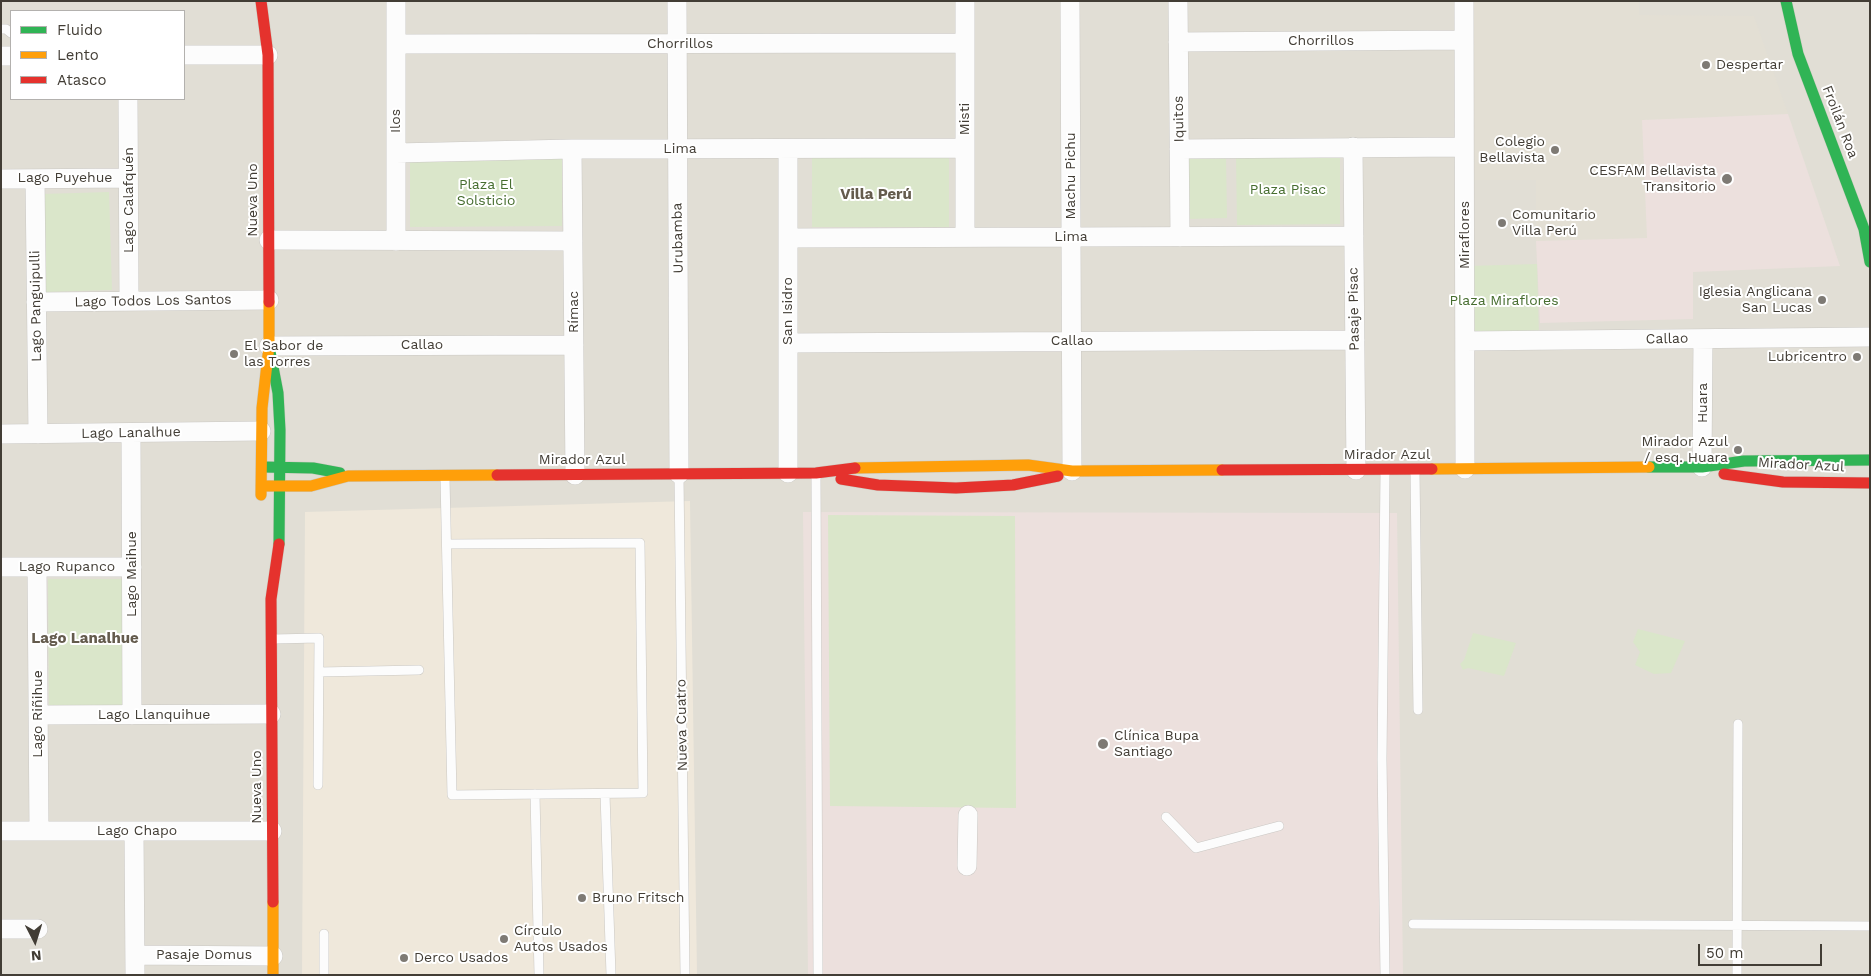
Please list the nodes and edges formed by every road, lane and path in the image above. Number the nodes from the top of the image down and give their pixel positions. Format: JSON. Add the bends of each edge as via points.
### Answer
{"nodes":[{"id":1,"x":261,"y":1,"type":"edge"},
{"id":2,"x":396,"y":1,"type":"edge"},
{"id":3,"x":677,"y":1,"type":"edge"},
{"id":4,"x":965,"y":1,"type":"edge"},
{"id":5,"x":1070,"y":1,"type":"edge"},
{"id":6,"x":1178,"y":1,"type":"edge"},
{"id":7,"x":1464,"y":1,"type":"edge"},
{"id":8,"x":1786,"y":1,"type":"edge"},
{"id":9,"x":276,"y":14,"type":"dead end"},
{"id":10,"x":1777,"y":18,"type":"dead end"},
{"id":11,"x":1464,"y":40,"type":"junction"},
{"id":12,"x":1178,"y":42,"type":"junction"},
{"id":13,"x":965,"y":43,"type":"junction"},
{"id":14,"x":396,"y":44,"type":"junction"},
{"id":15,"x":677,"y":44,"type":"junction"},
{"id":16,"x":1798,"y":54,"type":"junction"},
{"id":17,"x":185,"y":55,"type":"edge"},
{"id":18,"x":268,"y":55,"type":"junction"},
{"id":19,"x":128,"y":100,"type":"edge"},
{"id":20,"x":1464,"y":147,"type":"junction"},
{"id":21,"x":965,"y":148,"type":"junction"},
{"id":22,"x":1353,"y":148,"type":"junction"},
{"id":23,"x":572,"y":149,"type":"junction"},
{"id":24,"x":677,"y":149,"type":"junction"},
{"id":25,"x":788,"y":149,"type":"junction"},
{"id":26,"x":1179,"y":149,"type":"junction"},
{"id":27,"x":396,"y":152,"type":"junction"},
{"id":28,"x":128,"y":178,"type":"junction"},
{"id":29,"x":1,"y":179,"type":"edge"},
{"id":30,"x":35,"y":179,"type":"junction"},
{"id":31,"x":1868,"y":231,"type":"edge"},
{"id":32,"x":1354,"y":236,"type":"junction"},
{"id":33,"x":965,"y":237,"type":"junction"},
{"id":34,"x":1071,"y":237,"type":"junction"},
{"id":35,"x":1180,"y":237,"type":"junction"},
{"id":36,"x":788,"y":238,"type":"junction"},
{"id":37,"x":268,"y":240,"type":"junction"},
{"id":38,"x":396,"y":241,"type":"junction"},
{"id":39,"x":574,"y":241,"type":"junction"},
{"id":40,"x":1870,"y":262,"type":"edge"},
{"id":41,"x":269,"y":300,"type":"junction"},
{"id":42,"x":129,"y":301,"type":"junction"},
{"id":43,"x":36,"y":302,"type":"junction"},
{"id":44,"x":1870,"y":337,"type":"edge"},
{"id":45,"x":1703,"y":339,"type":"junction"},
{"id":46,"x":1355,"y":340,"type":"junction"},
{"id":47,"x":1072,"y":341,"type":"junction"},
{"id":48,"x":1465,"y":341,"type":"junction"},
{"id":49,"x":788,"y":343,"type":"junction"},
{"id":50,"x":574,"y":345,"type":"junction"},
{"id":51,"x":269,"y":346,"type":"junction"},
{"id":52,"x":261,"y":431,"type":"junction"},
{"id":53,"x":131,"y":433,"type":"junction"},
{"id":54,"x":1,"y":434,"type":"edge"},
{"id":55,"x":38,"y":434,"type":"junction"},
{"id":56,"x":1870,"y":460,"type":"edge"},
{"id":57,"x":261,"y":467,"type":"junction"},
{"id":58,"x":1702,"y":467,"type":"junction"},
{"id":59,"x":279,"y":468,"type":"junction"},
{"id":60,"x":1465,"y":469,"type":"junction"},
{"id":61,"x":1356,"y":470,"type":"junction"},
{"id":62,"x":1385,"y":470,"type":"junction"},
{"id":63,"x":1414,"y":470,"type":"junction"},
{"id":64,"x":1072,"y":471,"type":"junction"},
{"id":65,"x":788,"y":473,"type":"junction"},
{"id":66,"x":816,"y":473,"type":"junction"},
{"id":67,"x":679,"y":474,"type":"junction"},
{"id":68,"x":575,"y":475,"type":"junction"},
{"id":69,"x":348,"y":476,"type":"junction"},
{"id":70,"x":445,"y":476,"type":"junction"},
{"id":71,"x":1870,"y":483,"type":"edge"},
{"id":72,"x":262,"y":486,"type":"junction"},
{"id":73,"x":279,"y":486,"type":"junction"},
{"id":74,"x":262,"y":511,"type":"dead end"},
{"id":75,"x":447,"y":544,"type":"junction"},
{"id":76,"x":265,"y":564,"type":"dead end"},
{"id":77,"x":36,"y":567,"type":"junction"},
{"id":78,"x":132,"y":567,"type":"junction"},
{"id":79,"x":1,"y":568,"type":"edge"},
{"id":80,"x":271,"y":599,"type":"junction"},
{"id":81,"x":271,"y":639,"type":"junction"},
{"id":82,"x":419,"y":670,"type":"dead end"},
{"id":83,"x":318,"y":672,"type":"junction"},
{"id":84,"x":1418,"y":710,"type":"dead end"},
{"id":85,"x":271,"y":714,"type":"junction"},
{"id":86,"x":38,"y":715,"type":"junction"},
{"id":87,"x":132,"y":715,"type":"junction"},
{"id":88,"x":1738,"y":724,"type":"dead end"},
{"id":89,"x":318,"y":785,"type":"dead end"},
{"id":90,"x":535,"y":794,"type":"junction"},
{"id":91,"x":606,"y":794,"type":"junction"},
{"id":92,"x":968,"y":815,"type":"dead end"},
{"id":93,"x":1166,"y":817,"type":"dead end"},
{"id":94,"x":1279,"y":826,"type":"dead end"},
{"id":95,"x":1,"y":831,"type":"edge"},
{"id":96,"x":39,"y":831,"type":"junction"},
{"id":97,"x":134,"y":831,"type":"junction"},
{"id":98,"x":272,"y":831,"type":"junction"},
{"id":99,"x":968,"y":866,"type":"dead end"},
{"id":100,"x":1413,"y":924,"type":"dead end"},
{"id":101,"x":1737,"y":925,"type":"junction"},
{"id":102,"x":1870,"y":926,"type":"edge"},
{"id":103,"x":1,"y":929,"type":"edge"},
{"id":104,"x":38,"y":929,"type":"dead end"},
{"id":105,"x":324,"y":934,"type":"dead end"},
{"id":106,"x":134,"y":955,"type":"junction"},
{"id":107,"x":272,"y":956,"type":"junction"},
{"id":108,"x":135,"y":975,"type":"edge"},
{"id":109,"x":273,"y":975,"type":"edge"},
{"id":110,"x":324,"y":975,"type":"edge"},
{"id":111,"x":539,"y":975,"type":"edge"},
{"id":112,"x":611,"y":975,"type":"edge"},
{"id":113,"x":686,"y":975,"type":"edge"},
{"id":114,"x":818,"y":975,"type":"edge"},
{"id":115,"x":1385,"y":975,"type":"edge"},
{"id":116,"x":1737,"y":975,"type":"edge"}],
"edges":[{"from":1,"to":18,"type":"street","name":"Nueva Uno"},
{"from":2,"to":14,"type":"street","name":"Ilos"},
{"from":3,"to":15,"type":"street","name":"Urubamba"},
{"from":4,"to":13,"type":"street","name":"Misti"},
{"from":5,"to":34,"type":"street","name":"Machu Pichu"},
{"from":6,"to":12,"type":"street","name":"Iquitos"},
{"from":7,"to":11,"type":"street","name":"Miraflores"},
{"from":8,"to":16,"type":"street","name":"Froilán Roa"},
{"from":9,"to":18,"type":"street","name":"Nueva Uno"},
{"from":10,"to":16,"type":"street","name":"Froilán Roa"},
{"from":11,"to":12,"type":"street","name":"Chorrillos"},
{"from":11,"to":20,"type":"street","name":"Miraflores"},
{"from":12,"to":26,"type":"street","name":"Iquitos"},
{"from":13,"to":15,"type":"street","name":"Chorrillos"},
{"from":13,"to":21,"type":"street","name":"Misti"},
{"from":14,"to":15,"type":"street","name":"Chorrillos"},
{"from":14,"to":27,"type":"street","name":"Ilos"},
{"from":15,"to":24,"type":"street","name":"Urubamba"},
{"from":16,"to":31,"type":"street","name":"Froilán Roa"},
{"from":17,"to":18,"type":"street"},
{"from":18,"to":37,"type":"street","name":"Nueva Uno"},
{"from":19,"to":28,"type":"street","name":"Lago Calafquén"},
{"from":20,"to":22,"type":"street"},
{"from":20,"to":48,"type":"street","name":"Miraflores"},
{"from":21,"to":25,"type":"street","name":"Lima"},
{"from":21,"to":33,"type":"street","name":"Misti"},
{"from":22,"to":26,"type":"street"},
{"from":22,"to":32,"type":"street","name":"Pasaje Pisac"},
{"from":23,"to":24,"type":"street","name":"Lima"},
{"from":23,"to":27,"type":"street","name":"Lima"},
{"from":23,"to":39,"type":"street","name":"Rímac"},
{"from":24,"to":25,"type":"street","name":"Lima"},
{"from":24,"to":67,"type":"street","name":"Urubamba"},
{"from":25,"to":36,"type":"street","name":"San Isidro"},
{"from":26,"to":35,"type":"street","name":"Iquitos"},
{"from":27,"to":38,"type":"street","name":"Ilos"},
{"from":28,"to":30,"type":"street","name":"Lago Puyehue"},
{"from":28,"to":42,"type":"street","name":"Lago Calafquén"},
{"from":29,"to":30,"type":"street","name":"Lago Puyehue"},
{"from":30,"to":43,"type":"street","name":"Lago Panguipulli"},
{"from":31,"to":40,"type":"street","name":"Froilán Roa"},
{"from":32,"to":35,"type":"street","name":"Lima"},
{"from":32,"to":46,"type":"street","name":"Pasaje Pisac"},
{"from":33,"to":34,"type":"street","name":"Lima"},
{"from":33,"to":36,"type":"street","name":"Lima"},
{"from":34,"to":35,"type":"street","name":"Lima"},
{"from":34,"to":47,"type":"street","name":"Machu Pichu"},
{"from":36,"to":49,"type":"street","name":"San Isidro"},
{"from":37,"to":38,"type":"street"},
{"from":37,"to":41,"type":"street","name":"Nueva Uno"},
{"from":38,"to":39,"type":"street"},
{"from":39,"to":50,"type":"street","name":"Rímac"},
{"from":41,"to":42,"type":"street","name":"Lago Todos Los Santos"},
{"from":41,"to":51,"type":"street","name":"Nueva Uno"},
{"from":42,"to":43,"type":"street","name":"Lago Todos Los Santos"},
{"from":43,"to":55,"type":"street","name":"Lago Panguipulli"},
{"from":44,"to":45,"type":"street","name":"Callao"},
{"from":45,"to":48,"type":"street","name":"Callao"},
{"from":45,"to":58,"type":"street","name":"Huara"},
{"from":46,"to":47,"type":"street","name":"Callao"},
{"from":46,"to":61,"type":"street","name":"Pasaje Pisac"},
{"from":47,"to":49,"type":"street","name":"Callao"},
{"from":47,"to":64,"type":"street","name":"Machu Pichu"},
{"from":48,"to":60,"type":"street","name":"Miraflores"},
{"from":49,"to":65,"type":"street","name":"San Isidro"},
{"from":50,"to":51,"type":"street","name":"Callao"},
{"from":50,"to":68,"type":"street","name":"Rímac"},
{"from":51,"to":52,"type":"street","name":"Nueva Uno"},
{"from":51,"to":59,"type":"street","name":"Nueva Uno","via":[[278,393]]},
{"from":52,"to":53,"type":"street","name":"Lago Lanalhue"},
{"from":52,"to":57,"type":"street","name":"Nueva Uno"},
{"from":53,"to":55,"type":"street","name":"Lago Lanalhue"},
{"from":53,"to":78,"type":"street","name":"Lago Maihue"},
{"from":54,"to":55,"type":"street","name":"Lago Lanalhue"},
{"from":56,"to":58,"type":"street","name":"Mirador Azul","via":[[1744,461]]},
{"from":57,"to":59,"type":"street","name":"Mirador Azul"},
{"from":57,"to":72,"type":"street","name":"Nueva Uno"},
{"from":58,"to":60,"type":"street","name":"Mirador Azul"},
{"from":58,"to":71,"type":"street","name":"Mirador Azul","via":[[1766,480]]},
{"from":59,"to":69,"type":"street","name":"Mirador Azul","via":[[313,468]]},
{"from":59,"to":73,"type":"street","name":"Nueva Uno"},
{"from":60,"to":63,"type":"street","name":"Mirador Azul"},
{"from":61,"to":62,"type":"street","name":"Mirador Azul"},
{"from":61,"to":64,"type":"street","name":"Mirador Azul"},
{"from":62,"to":63,"type":"street","name":"Mirador Azul"},
{"from":62,"to":115,"type":"lane","via":[[1382,759]]},
{"from":63,"to":84,"type":"lane"},
{"from":64,"to":66,"type":"street","name":"Mirador Azul","via":[[1028,465],[870,466]]},
{"from":64,"to":66,"type":"street","name":"Mirador Azul","via":[[1013,485],[950,488],[878,485]]},
{"from":65,"to":66,"type":"street","name":"Mirador Azul"},
{"from":65,"to":67,"type":"street","name":"Mirador Azul"},
{"from":66,"to":114,"type":"lane"},
{"from":67,"to":68,"type":"street","name":"Mirador Azul"},
{"from":67,"to":113,"type":"lane","name":"Nueva Cuatro"},
{"from":68,"to":70,"type":"street","name":"Mirador Azul"},
{"from":69,"to":70,"type":"street","name":"Mirador Azul"},
{"from":69,"to":73,"type":"street","name":"Mirador Azul","via":[[311,486]]},
{"from":70,"to":75,"type":"lane"},
{"from":72,"to":73,"type":"street","name":"Mirador Azul"},
{"from":72,"to":74,"type":"street","name":"Nueva Uno"},
{"from":73,"to":80,"type":"street","name":"Nueva Uno","via":[[279,542]]},
{"from":75,"to":90,"type":"lane","via":[[452,795]]},
{"from":75,"to":91,"type":"lane","via":[[640,543],[644,793]]},
{"from":76,"to":80,"type":"street","name":"Nueva Uno"},
{"from":77,"to":78,"type":"street","name":"Lago Rupanco"},
{"from":77,"to":79,"type":"street","name":"Lago Rupanco"},
{"from":77,"to":86,"type":"street","name":"Lago Riñihue"},
{"from":78,"to":87,"type":"street","name":"Lago Maihue"},
{"from":80,"to":81,"type":"street","name":"Nueva Uno"},
{"from":81,"to":83,"type":"lane","via":[[319,638]]},
{"from":81,"to":85,"type":"street","name":"Nueva Uno"},
{"from":82,"to":83,"type":"lane"},
{"from":83,"to":89,"type":"lane"},
{"from":85,"to":87,"type":"street","name":"Lago Llanquihue"},
{"from":85,"to":98,"type":"street","name":"Nueva Uno"},
{"from":86,"to":87,"type":"street","name":"Lago Llanquihue"},
{"from":86,"to":96,"type":"street","name":"Lago Riñihue"},
{"from":88,"to":101,"type":"lane"},
{"from":90,"to":91,"type":"lane"},
{"from":90,"to":111,"type":"lane"},
{"from":91,"to":112,"type":"lane"},
{"from":92,"to":99,"type":"street"},
{"from":93,"to":94,"type":"lane","via":[[1196,848]]},
{"from":95,"to":96,"type":"street","name":"Lago Chapo"},
{"from":96,"to":97,"type":"street","name":"Lago Chapo"},
{"from":97,"to":98,"type":"street","name":"Lago Chapo"},
{"from":97,"to":106,"type":"street"},
{"from":98,"to":107,"type":"street","name":"Nueva Uno"},
{"from":100,"to":101,"type":"lane"},
{"from":101,"to":102,"type":"lane"},
{"from":101,"to":116,"type":"lane"},
{"from":103,"to":104,"type":"street"},
{"from":105,"to":110,"type":"lane"},
{"from":106,"to":107,"type":"street","name":"Pasaje Domus"},
{"from":106,"to":108,"type":"street"},
{"from":107,"to":109,"type":"street","name":"Nueva Uno"}]}
